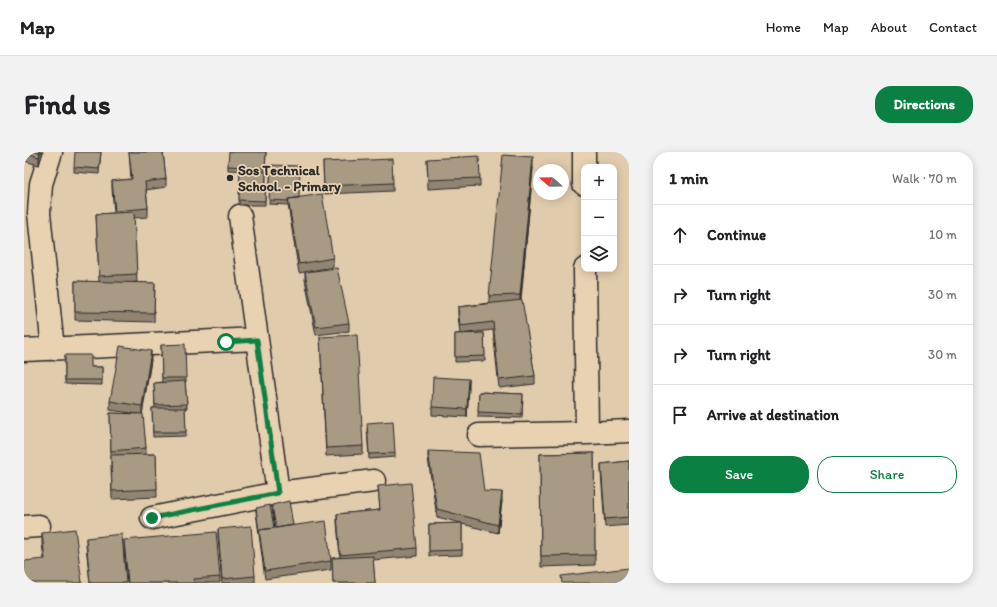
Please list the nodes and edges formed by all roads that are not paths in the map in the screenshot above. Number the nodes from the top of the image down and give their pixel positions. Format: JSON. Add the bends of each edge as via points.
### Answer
{"nodes":[{"id":1,"x":51,"y":152,"type":"edge"},
{"id":2,"x":584,"y":152,"type":"edge"},
{"id":3,"x":584,"y":164,"type":"edge"},
{"id":4,"x":240,"y":216,"type":"dead end"},
{"id":5,"x":585,"y":272,"type":"edge"},
{"id":6,"x":257,"y":340,"type":"junction"},
{"id":7,"x":53,"y":349,"type":"junction"},
{"id":8,"x":24,"y":350,"type":"edge"},
{"id":9,"x":629,"y":431,"type":"edge"},
{"id":10,"x":587,"y":433,"type":"junction"},
{"id":11,"x":479,"y":435,"type":"dead end"},
{"id":12,"x":374,"y":481,"type":"dead end"},
{"id":13,"x":278,"y":493,"type":"junction"},
{"id":14,"x":152,"y":518,"type":"dead end"}],
"edges":[{"from":1,"to":7,"type":"street","via":[[41,184],[39,213]]},
{"from":2,"to":3,"type":"street"},
{"from":4,"to":6,"type":"street"},
{"from":5,"to":10,"type":"street"},
{"from":6,"to":7,"type":"street"},
{"from":6,"to":13,"type":"street"},
{"from":7,"to":8,"type":"street"},
{"from":9,"to":10,"type":"street"},
{"from":10,"to":11,"type":"street"},
{"from":12,"to":13,"type":"street"},
{"from":13,"to":14,"type":"street"}]}
